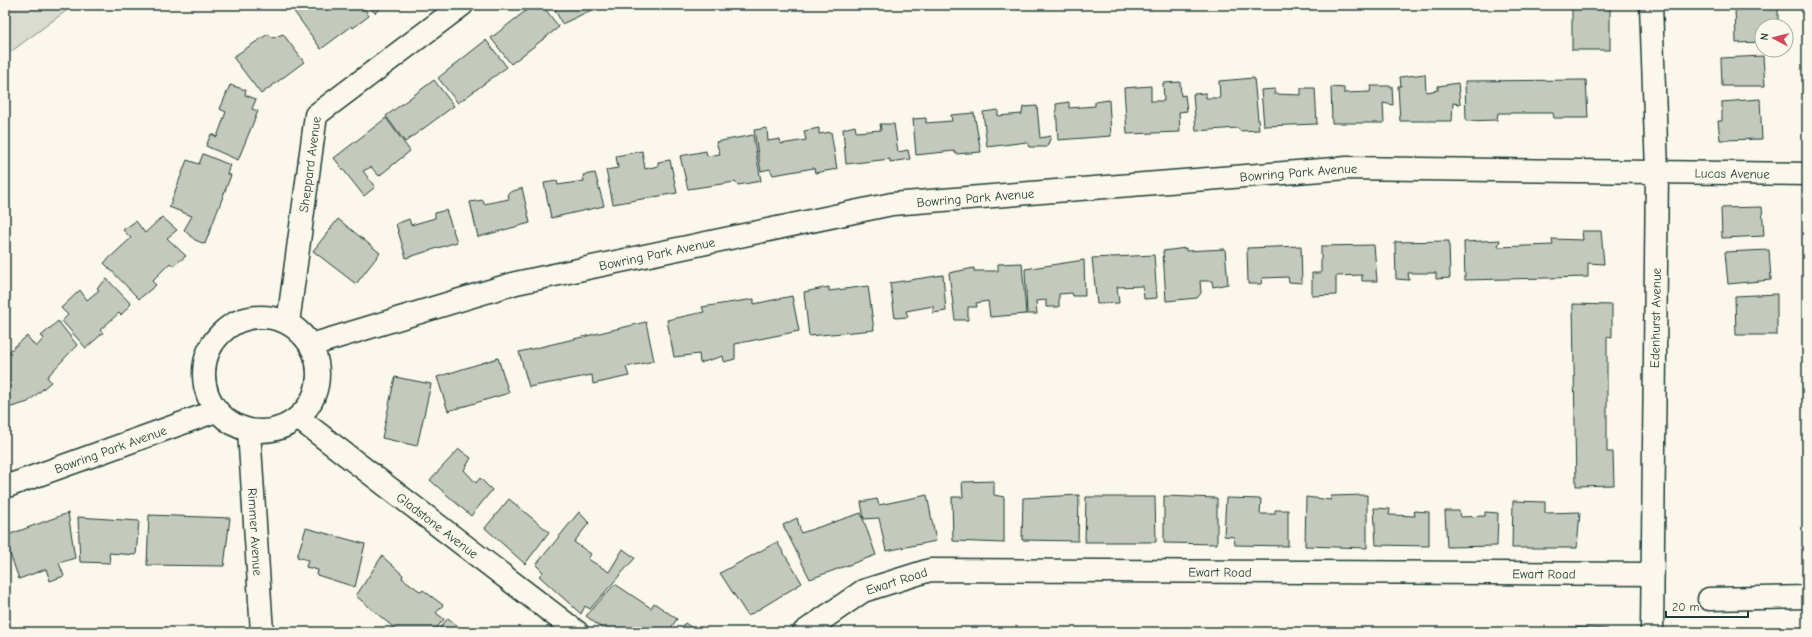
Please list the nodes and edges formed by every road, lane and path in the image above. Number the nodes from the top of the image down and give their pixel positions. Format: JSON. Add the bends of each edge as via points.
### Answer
{"nodes":[{"id":1,"x":462,"y":5,"type":"edge"},
{"id":2,"x":1651,"y":5,"type":"edge"},
{"id":3,"x":1657,"y":171,"type":"junction"},
{"id":4,"x":1807,"y":174,"type":"edge"},
{"id":5,"x":288,"y":323,"type":"junction"},
{"id":6,"x":310,"y":345,"type":"junction"},
{"id":7,"x":216,"y":411,"type":"junction"},
{"id":8,"x":298,"y":418,"type":"junction"},
{"id":9,"x":249,"y":431,"type":"junction"},
{"id":10,"x":5,"y":486,"type":"edge"},
{"id":11,"x":1651,"y":574,"type":"junction"},
{"id":12,"x":1807,"y":597,"type":"edge"},
{"id":13,"x":1709,"y":599,"type":"dead end"},
{"id":14,"x":262,"y":632,"type":"edge"},
{"id":15,"x":577,"y":632,"type":"edge"},
{"id":16,"x":804,"y":632,"type":"edge"},
{"id":17,"x":1652,"y":632,"type":"edge"}],
"edges":[{"from":1,"to":5,"type":"street","name":"Sheppard Avenue","via":[[316,115]]},
{"from":2,"to":3,"type":"street","name":"Edenhurst Avenue"},
{"from":3,"to":4,"type":"street","name":"Lucas Avenue"},
{"from":3,"to":6,"type":"street","name":"Bowring Park Avenue","via":[[1347,168],[892,204],[516,283]]},
{"from":3,"to":11,"type":"street","name":"Edenhurst Avenue"},
{"from":5,"to":6,"type":"street","via":[[304,336]]},
{"from":5,"to":7,"type":"street","via":[[258,317],[242,320],[224,330],[214,340],[206,358],[204,384]]},
{"from":6,"to":8,"type":"street","via":[[318,370],[316,390],[311,402]]},
{"from":7,"to":9,"type":"street","via":[[230,423]]},
{"from":7,"to":10,"type":"street","name":"Bowring Park Avenue"},
{"from":8,"to":9,"type":"street","via":[[284,427],[265,432]]},
{"from":8,"to":15,"type":"street","name":"Gladstone Avenue"},
{"from":9,"to":14,"type":"street","name":"Rimmer Avenue"},
{"from":11,"to":16,"type":"street","name":"Ewart Road","via":[[930,570],[863,591]]},
{"from":11,"to":17,"type":"street","name":"Edenhurst Avenue"},
{"from":12,"to":13,"type":"street"}]}
